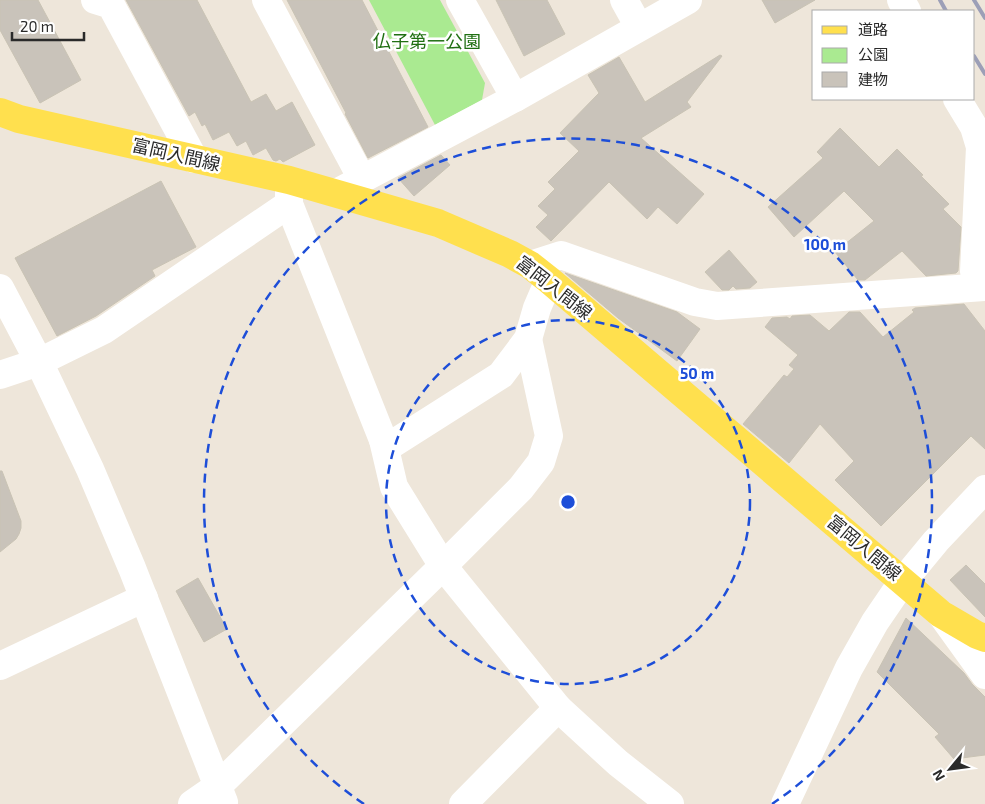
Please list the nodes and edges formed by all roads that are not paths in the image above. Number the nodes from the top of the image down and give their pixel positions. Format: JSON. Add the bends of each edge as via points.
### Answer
{"nodes":[{"id":1,"x":95,"y":0,"type":"edge"},
{"id":2,"x":266,"y":0,"type":"edge"},
{"id":3,"x":460,"y":0,"type":"edge"},
{"id":4,"x":624,"y":0,"type":"edge"},
{"id":5,"x":688,"y":0,"type":"edge"},
{"id":6,"x":639,"y":27,"type":"junction"},
{"id":7,"x":515,"y":98,"type":"junction"},
{"id":8,"x":958,"y":100,"type":"edge"},
{"id":9,"x":0,"y":112,"type":"edge"},
{"id":10,"x":194,"y":159,"type":"junction"},
{"id":11,"x":362,"y":179,"type":"junction"},
{"id":12,"x":289,"y":192,"type":"junction"},
{"id":13,"x":336,"y":193,"type":"junction"},
{"id":14,"x":540,"y":272,"type":"junction"},
{"id":15,"x":985,"y":287,"type":"edge"},
{"id":16,"x":0,"y":288,"type":"edge"},
{"id":17,"x":528,"y":339,"type":"junction"},
{"id":18,"x":39,"y":362,"type":"junction"},
{"id":19,"x":0,"y":375,"type":"edge"},
{"id":20,"x":383,"y":440,"type":"junction"},
{"id":21,"x":985,"y":489,"type":"edge"},
{"id":22,"x":443,"y":566,"type":"junction"},
{"id":23,"x":902,"y":581,"type":"junction"},
{"id":24,"x":144,"y":598,"type":"junction"},
{"id":25,"x":941,"y":614,"type":"junction"},
{"id":26,"x":985,"y":638,"type":"edge"},
{"id":27,"x":0,"y":666,"type":"edge"},
{"id":28,"x":985,"y":675,"type":"edge"},
{"id":29,"x":558,"y":708,"type":"junction"},
{"id":30,"x":222,"y":795,"type":"edge"},
{"id":31,"x":192,"y":804,"type":"edge"},
{"id":32,"x":463,"y":804,"type":"edge"},
{"id":33,"x":670,"y":804,"type":"edge"},
{"id":34,"x":785,"y":804,"type":"edge"}],
"edges":[{"from":1,"to":10,"type":"street","via":[[111,5]]},
{"from":2,"to":11,"type":"street"},
{"from":3,"to":7,"type":"street"},
{"from":4,"to":6,"type":"street"},
{"from":5,"to":6,"type":"street"},
{"from":6,"to":7,"type":"street"},
{"from":7,"to":11,"type":"street"},
{"from":8,"to":15,"type":"street","via":[[974,128],[980,147],[974,272]]},
{"from":9,"to":10,"type":"main road","name":"富岡入間線"},
{"from":10,"to":12,"type":"main road","name":"富岡入間線"},
{"from":11,"to":13,"type":"street"},
{"from":12,"to":13,"type":"main road","name":"富岡入間線"},
{"from":12,"to":18,"type":"street","via":[[104,330]]},
{"from":12,"to":20,"type":"street"},
{"from":13,"to":14,"type":"main road","name":"富岡入間線","via":[[438,223],[510,254]]},
{"from":14,"to":15,"type":"street","via":[[561,255],[695,302],[717,306]]},
{"from":14,"to":17,"type":"street","via":[[537,308]]},
{"from":14,"to":23,"type":"main road","name":"富岡入間線"},
{"from":16,"to":18,"type":"street"},
{"from":17,"to":20,"type":"street","via":[[501,375],[394,442]]},
{"from":17,"to":22,"type":"street","via":[[550,436],[541,462],[522,488]]},
{"from":18,"to":19,"type":"street"},
{"from":18,"to":24,"type":"street","via":[[90,469]]},
{"from":20,"to":22,"type":"street","via":[[394,487]]},
{"from":21,"to":23,"type":"street"},
{"from":22,"to":29,"type":"street"},
{"from":22,"to":30,"type":"street"},
{"from":23,"to":25,"type":"main road","name":"富岡入間線"},
{"from":23,"to":34,"type":"street","via":[[849,668]]},
{"from":24,"to":27,"type":"street"},
{"from":24,"to":30,"type":"street"},
{"from":25,"to":26,"type":"main road","name":"富岡入間線"},
{"from":25,"to":28,"type":"street"},
{"from":29,"to":32,"type":"street"},
{"from":29,"to":33,"type":"street","via":[[618,763]]},
{"from":30,"to":31,"type":"street"}]}
